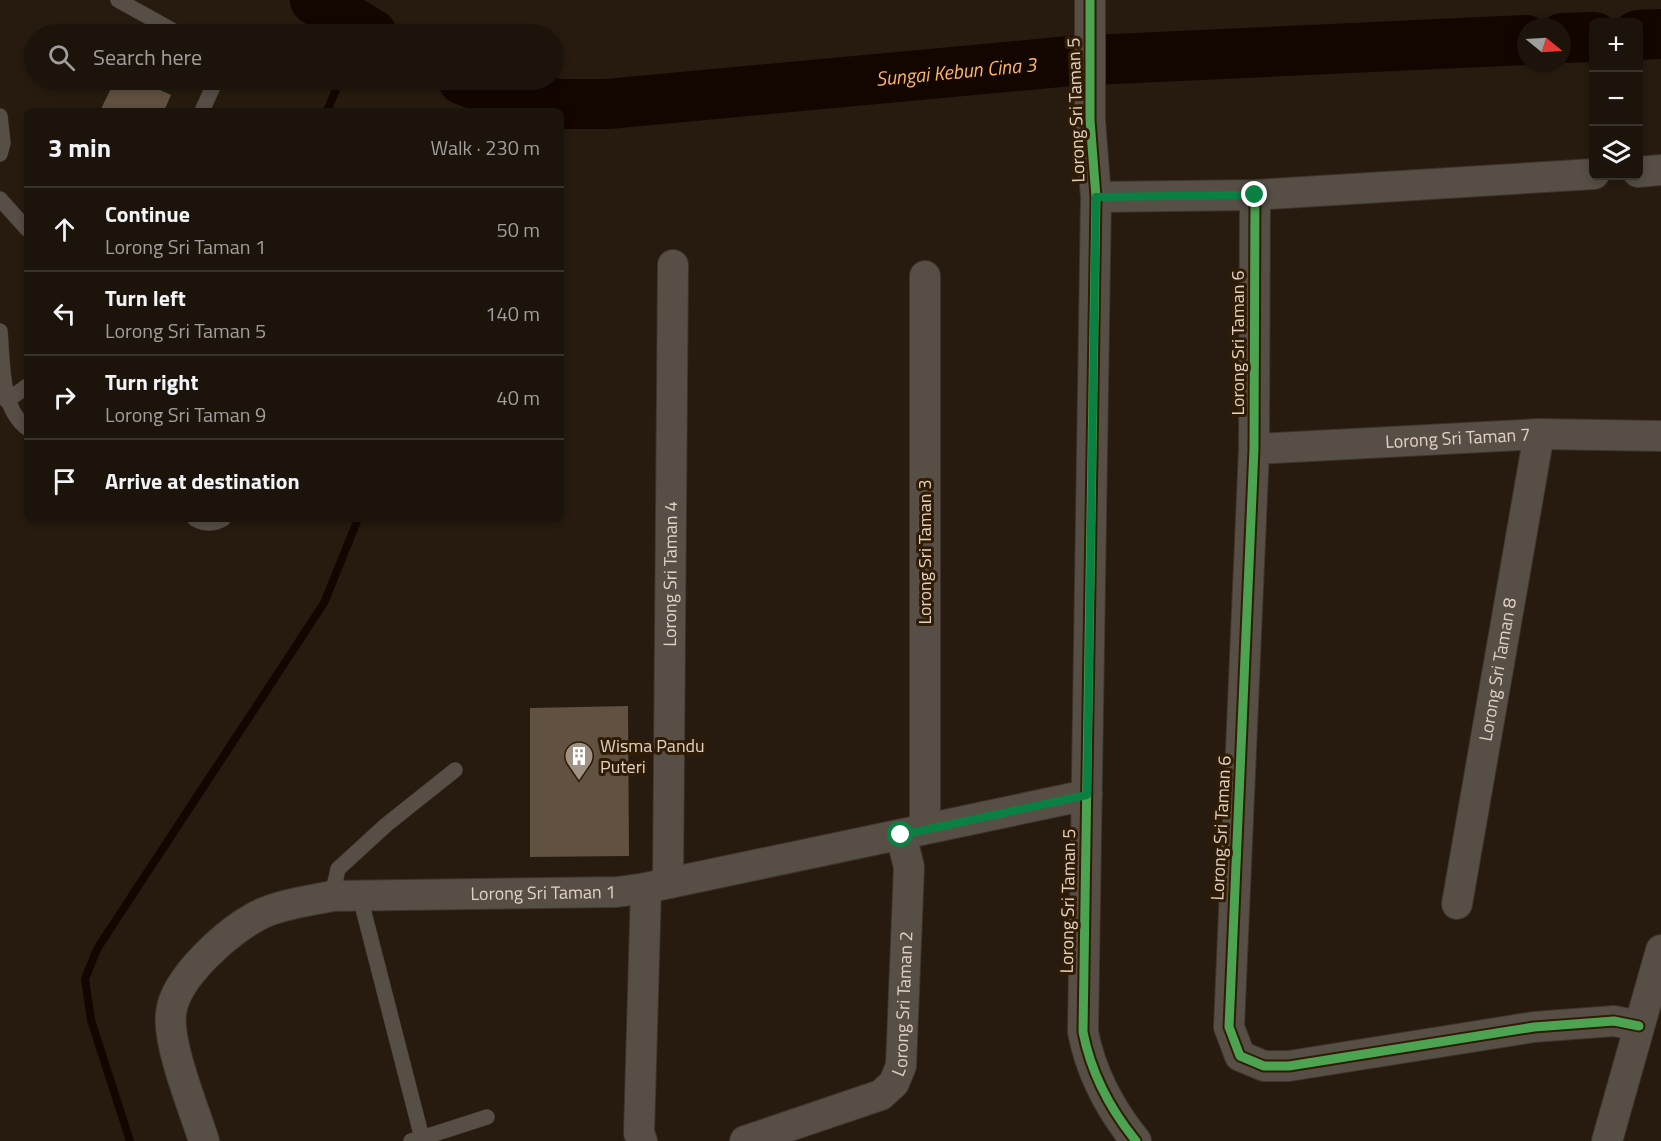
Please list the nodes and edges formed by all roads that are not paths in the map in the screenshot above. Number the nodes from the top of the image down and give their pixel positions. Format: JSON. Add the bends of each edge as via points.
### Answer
{"nodes":[{"id":1,"x":118,"y":0,"type":"edge"},
{"id":2,"x":1090,"y":6,"type":"edge"},
{"id":3,"x":161,"y":24,"type":"edge"},
{"id":4,"x":211,"y":90,"type":"edge"},
{"id":5,"x":203,"y":108,"type":"edge"},
{"id":6,"x":0,"y":116,"type":"edge"},
{"id":7,"x":0,"y":154,"type":"edge"},
{"id":8,"x":1661,"y":170,"type":"edge"},
{"id":9,"x":1643,"y":172,"type":"edge"},
{"id":10,"x":1589,"y":174,"type":"edge"},
{"id":11,"x":1255,"y":195,"type":"junction"},
{"id":12,"x":1096,"y":197,"type":"junction"},
{"id":13,"x":0,"y":199,"type":"edge"},
{"id":14,"x":24,"y":226,"type":"edge"},
{"id":15,"x":673,"y":265,"type":"dead end"},
{"id":16,"x":926,"y":276,"type":"dead end"},
{"id":17,"x":0,"y":331,"type":"edge"},
{"id":18,"x":24,"y":388,"type":"edge"},
{"id":19,"x":7,"y":401,"type":"junction"},
{"id":20,"x":24,"y":425,"type":"edge"},
{"id":21,"x":1539,"y":434,"type":"junction"},
{"id":22,"x":1661,"y":436,"type":"edge"},
{"id":23,"x":1254,"y":449,"type":"junction"},
{"id":24,"x":455,"y":770,"type":"dead end"},
{"id":25,"x":1087,"y":795,"type":"junction"},
{"id":26,"x":913,"y":832,"type":"junction"},
{"id":27,"x":657,"y":885,"type":"junction"},
{"id":28,"x":346,"y":896,"type":"junction"},
{"id":29,"x":1456,"y":904,"type":"dead end"},
{"id":30,"x":1661,"y":950,"type":"edge"},
{"id":31,"x":1639,"y":1026,"type":"junction"},
{"id":32,"x":487,"y":1117,"type":"dead end"},
{"id":33,"x":416,"y":1139,"type":"edge"},
{"id":34,"x":204,"y":1141,"type":"edge"},
{"id":35,"x":642,"y":1141,"type":"edge"},
{"id":36,"x":745,"y":1141,"type":"edge"},
{"id":37,"x":1136,"y":1141,"type":"edge"},
{"id":38,"x":1607,"y":1141,"type":"edge"}],
"edges":[{"from":1,"to":3,"type":"lane"},
{"from":2,"to":12,"type":"street","name":"Lorong Sri Taman 5","via":[[1090,120]]},
{"from":4,"to":5,"type":"lane"},
{"from":6,"to":7,"type":"lane"},
{"from":8,"to":9,"type":"street"},
{"from":10,"to":11,"type":"street"},
{"from":11,"to":12,"type":"street"},
{"from":11,"to":23,"type":"street","name":"Lorong Sri Taman 6"},
{"from":12,"to":25,"type":"street","name":"Lorong Sri Taman 5"},
{"from":13,"to":14,"type":"lane"},
{"from":15,"to":27,"type":"street","name":"Lorong Sri Taman 4"},
{"from":16,"to":26,"type":"street","name":"Lorong Sri Taman 3"},
{"from":17,"to":19,"type":"lane"},
{"from":18,"to":19,"type":"lane"},
{"from":19,"to":20,"type":"lane"},
{"from":21,"to":22,"type":"street","name":"Lorong Sri Taman 7"},
{"from":21,"to":23,"type":"street","name":"Lorong Sri Taman 7"},
{"from":21,"to":29,"type":"street","name":"Lorong Sri Taman 8"},
{"from":23,"to":31,"type":"street","name":"Lorong Sri Taman 6","via":[[1228,1027],[1240,1056],[1264,1066],[1289,1066],[1534,1027],[1614,1021]]},
{"from":24,"to":28,"type":"lane","via":[[338,869]]},
{"from":25,"to":26,"type":"street","name":"Lorong Sri Taman 1"},
{"from":25,"to":37,"type":"street","name":"Lorong Sri Taman 5","via":[[1083,1032],[1096,1081]]},
{"from":26,"to":27,"type":"street","name":"Lorong Sri Taman 1"},
{"from":26,"to":36,"type":"street","name":"Lorong Sri Taman 2","via":[[901,1066],[894,1083],[881,1095]]},
{"from":27,"to":28,"type":"street","name":"Lorong Sri Taman 1","via":[[617,892]]},
{"from":27,"to":35,"type":"street","via":[[639,1133]]},
{"from":28,"to":33,"type":"lane"},
{"from":28,"to":34,"type":"street","name":"Lorong Sri Taman 1","via":[[292,904],[261,914],[232,933],[182,983],[171,1012],[172,1040]]},
{"from":30,"to":31,"type":"street"},
{"from":31,"to":38,"type":"street"},
{"from":32,"to":33,"type":"lane"}]}
